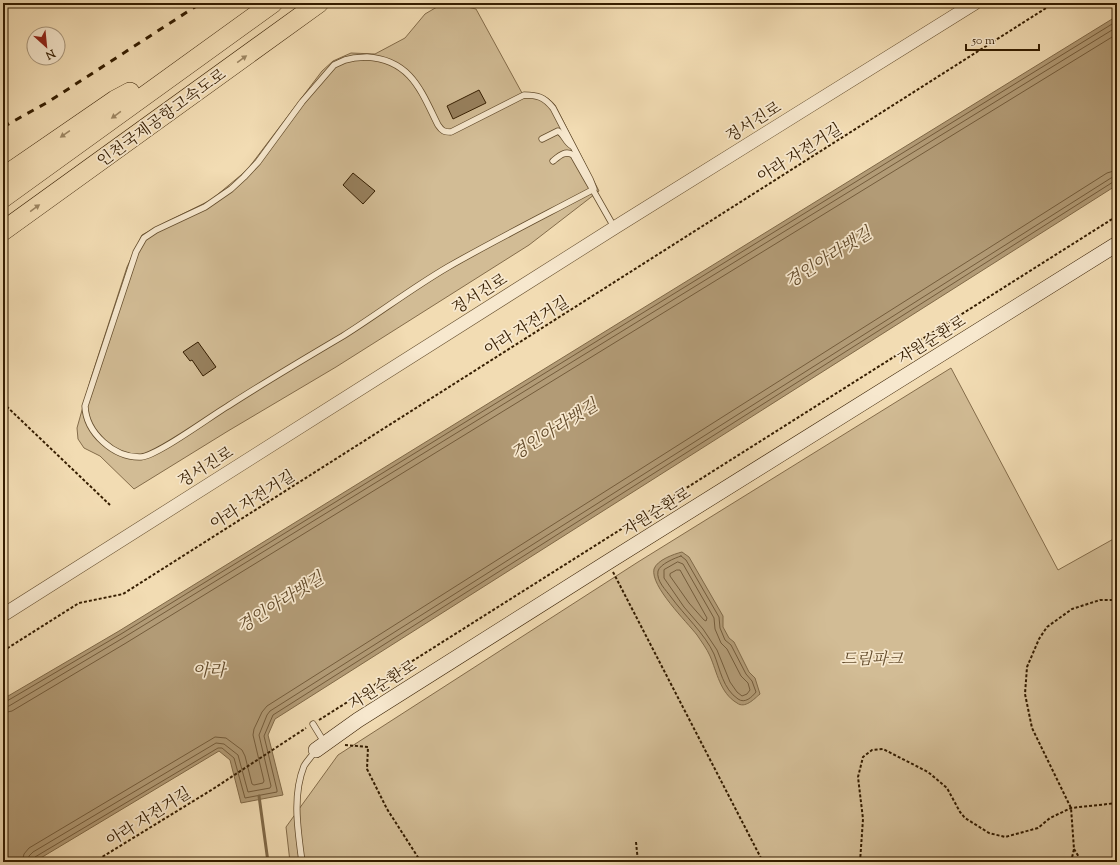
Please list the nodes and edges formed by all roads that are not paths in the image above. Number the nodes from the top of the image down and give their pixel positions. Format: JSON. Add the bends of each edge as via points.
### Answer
{"nodes":[{"id":1,"x":273,"y":3,"type":"edge"},
{"id":2,"x":319,"y":3,"type":"edge"},
{"id":3,"x":975,"y":3,"type":"edge"},
{"id":4,"x":195,"y":58,"type":"junction"},
{"id":5,"x":542,"y":139,"type":"dead end"},
{"id":6,"x":572,"y":145,"type":"junction"},
{"id":7,"x":565,"y":153,"type":"junction"},
{"id":8,"x":552,"y":161,"type":"dead end"},
{"id":9,"x":3,"y":177,"type":"edge"},
{"id":10,"x":594,"y":189,"type":"junction"},
{"id":11,"x":3,"y":198,"type":"edge"},
{"id":12,"x":614,"y":228,"type":"junction"},
{"id":13,"x":3,"y":231,"type":"edge"},
{"id":14,"x":1117,"y":244,"type":"edge"},
{"id":15,"x":3,"y":615,"type":"edge"},
{"id":16,"x":313,"y":724,"type":"road end"},
{"id":17,"x":320,"y":746,"type":"junction"},
{"id":18,"x":302,"y":862,"type":"edge"}],
"edges":[{"from":1,"to":4,"type":"highway","name":"인천국제공항고속도로"},
{"from":13,"to":2,"type":"highway","name":"인천국제공항고속도로","one_way":true},
{"from":3,"to":12,"type":"street","name":"정서진로"},
{"from":4,"to":9,"type":"highway","one_way":true,"via":[[115,100]]},
{"from":4,"to":11,"type":"highway","name":"인천국제공항고속도로","one_way":true},
{"from":5,"to":6,"type":"lane","via":[[558,131],[567,143]]},
{"from":6,"to":7,"type":"lane"},
{"from":6,"to":10,"type":"lane"},
{"from":6,"to":10,"type":"lane","via":[[553,108],[546,100],[536,96],[524,95],[451,132],[445,132],[438,125],[416,82],[392,62],[380,58],[354,58],[334,65],[302,102],[258,162],[232,189],[205,207],[144,238],[136,252],[85,406],[90,426],[104,443],[121,453],[142,457],[149,455],[449,266]]},
{"from":7,"to":8,"type":"lane"},
{"from":7,"to":10,"type":"lane","via":[[573,155],[586,180]]},
{"from":10,"to":12,"type":"lane"},
{"from":12,"to":15,"type":"street","name":"정서진로"},
{"from":14,"to":17,"type":"main road","name":"자원순환로","via":[[608,562]]},
{"from":16,"to":17,"type":"lane"},
{"from":17,"to":18,"type":"lane","name":"자원순환로","via":[[305,765],[298,788],[297,822]]}]}
